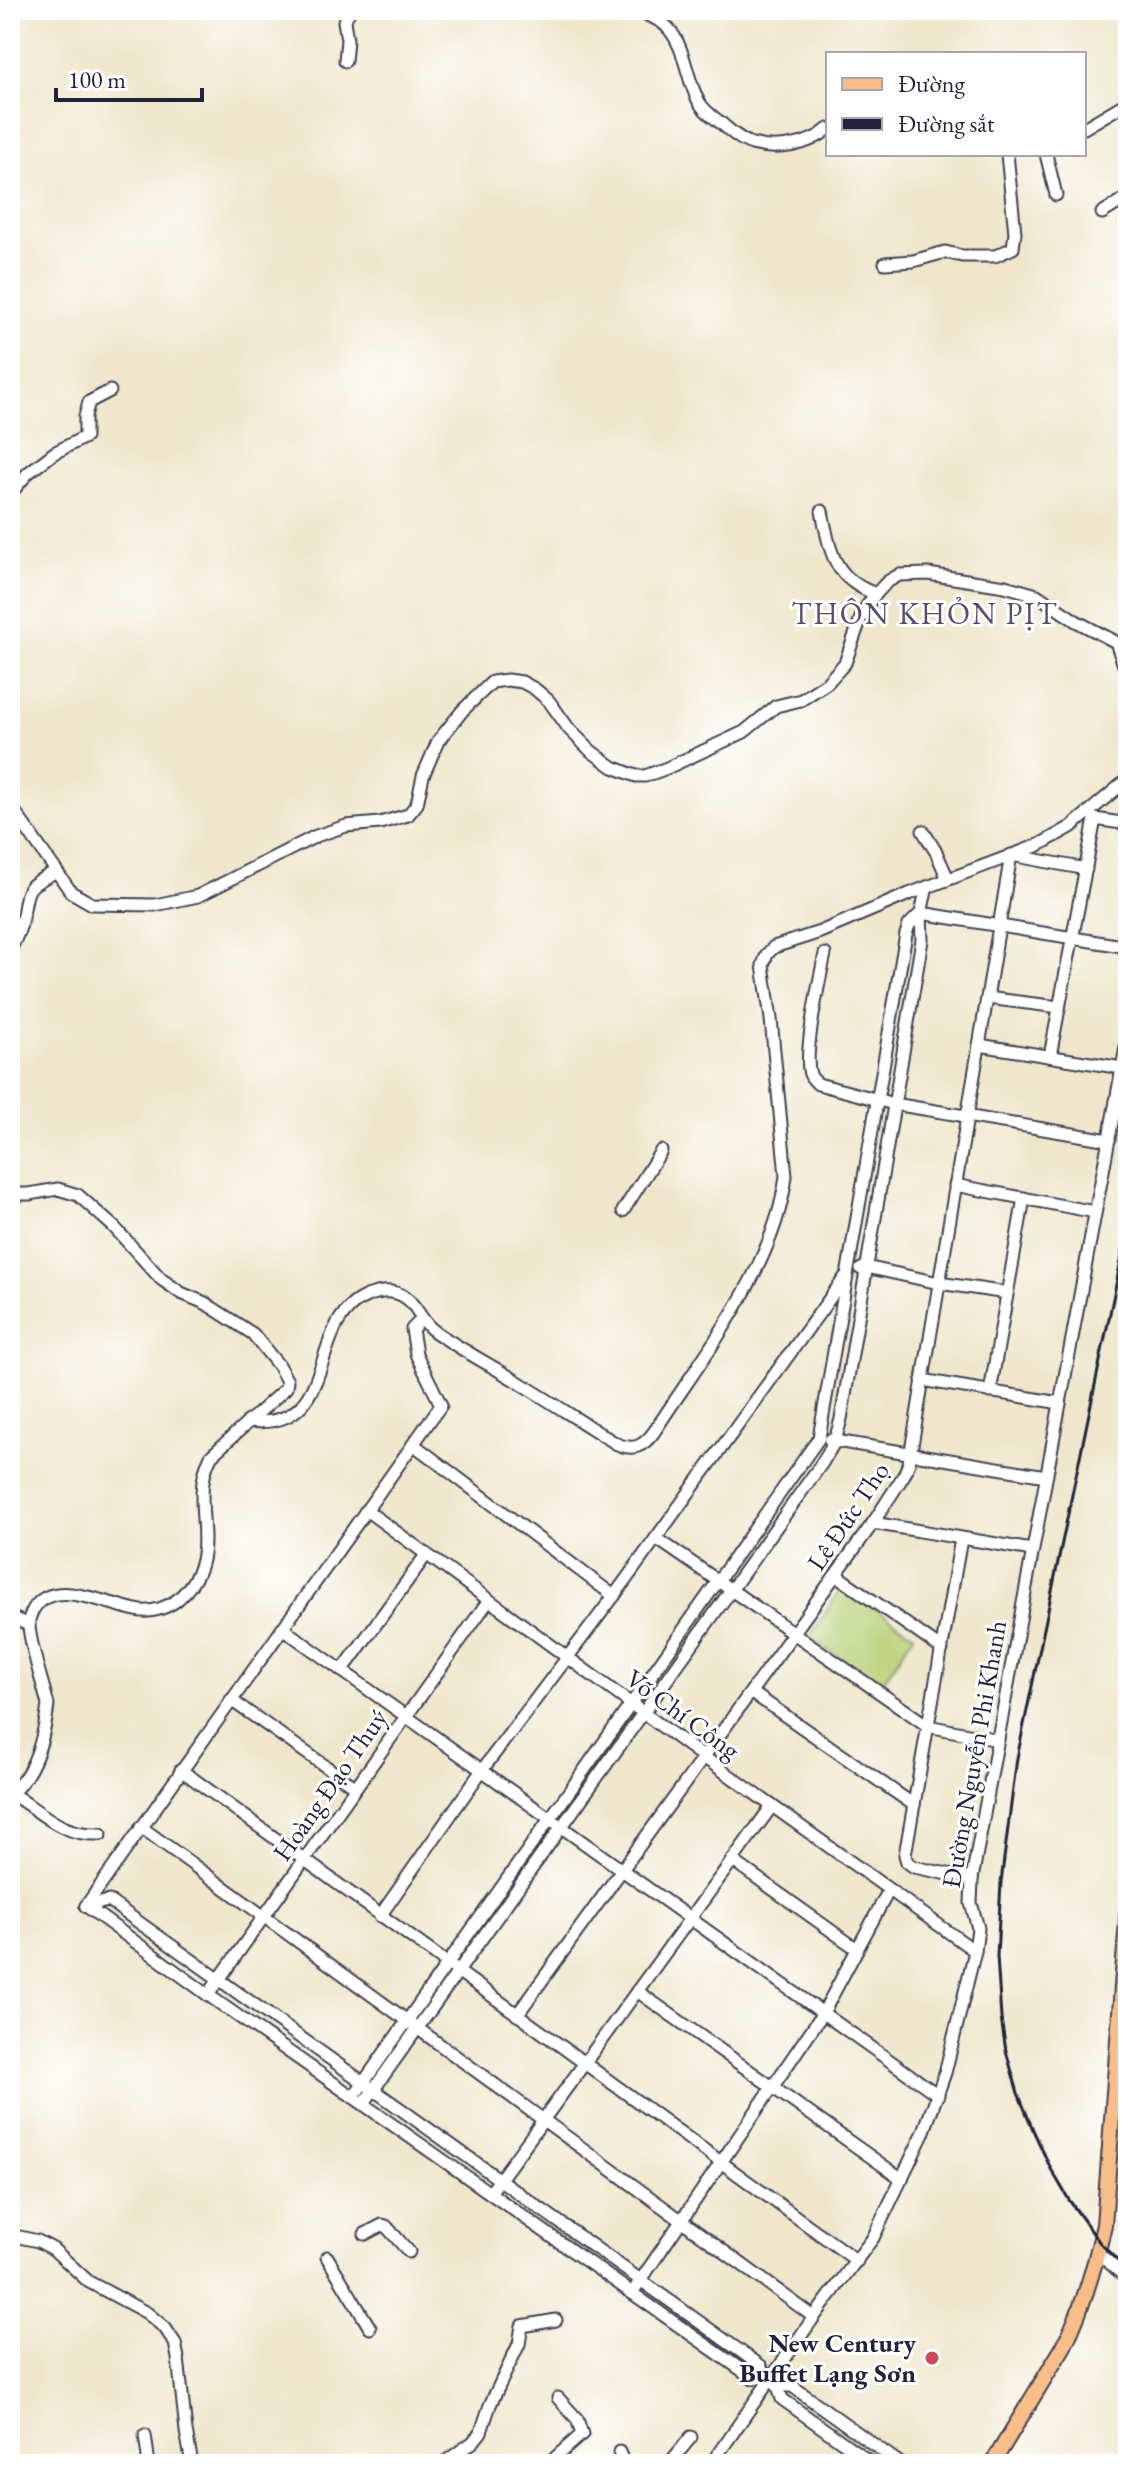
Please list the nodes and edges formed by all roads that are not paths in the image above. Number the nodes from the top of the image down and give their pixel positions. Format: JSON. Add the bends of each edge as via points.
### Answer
{"nodes":[{"id":1,"x":350,"y":10,"type":"edge"},
{"id":2,"x":636,"y":10,"type":"edge"},
{"id":3,"x":345,"y":61,"type":"dead end"},
{"id":4,"x":1128,"y":102,"type":"edge"},
{"id":5,"x":1086,"y":127,"type":"edge"},
{"id":6,"x":826,"y":131,"type":"edge"},
{"id":7,"x":1007,"y":156,"type":"edge"},
{"id":8,"x":1046,"y":156,"type":"edge"},
{"id":9,"x":1056,"y":195,"type":"dead end"},
{"id":10,"x":1128,"y":197,"type":"edge"},
{"id":11,"x":1102,"y":213,"type":"dead end"},
{"id":12,"x":885,"y":263,"type":"dead end"},
{"id":13,"x":110,"y":391,"type":"dead end"},
{"id":14,"x":10,"y":494,"type":"edge"},
{"id":15,"x":822,"y":511,"type":"dead end"},
{"id":16,"x":876,"y":594,"type":"junction"},
{"id":17,"x":1128,"y":677,"type":"edge"},
{"id":18,"x":1128,"y":779,"type":"edge"},
{"id":19,"x":10,"y":805,"type":"edge"},
{"id":20,"x":1128,"y":824,"type":"edge"},
{"id":21,"x":923,"y":831,"type":"dead end"},
{"id":22,"x":1011,"y":855,"type":"junction"},
{"id":23,"x":1086,"y":869,"type":"junction"},
{"id":24,"x":55,"y":872,"type":"junction"},
{"id":25,"x":948,"y":879,"type":"junction"},
{"id":26,"x":927,"y":887,"type":"junction"},
{"id":27,"x":921,"y":913,"type":"junction"},
{"id":28,"x":999,"y":926,"type":"junction"},
{"id":29,"x":1073,"y":937,"type":"junction"},
{"id":30,"x":1128,"y":947,"type":"edge"},
{"id":31,"x":10,"y":950,"type":"edge"},
{"id":32,"x":825,"y":954,"type":"dead end"},
{"id":33,"x":987,"y":998,"type":"junction"},
{"id":34,"x":1059,"y":1007,"type":"junction"},
{"id":35,"x":1128,"y":1036,"type":"edge"},
{"id":36,"x":979,"y":1045,"type":"junction"},
{"id":37,"x":1050,"y":1056,"type":"junction"},
{"id":38,"x":1122,"y":1068,"type":"junction"},
{"id":39,"x":878,"y":1100,"type":"junction"},
{"id":40,"x":894,"y":1104,"type":"junction"},
{"id":41,"x":967,"y":1115,"type":"junction"},
{"id":42,"x":1109,"y":1140,"type":"junction"},
{"id":43,"x":661,"y":1151,"type":"dead end"},
{"id":44,"x":955,"y":1185,"type":"junction"},
{"id":45,"x":10,"y":1194,"type":"edge"},
{"id":46,"x":1024,"y":1198,"type":"junction"},
{"id":47,"x":623,"y":1211,"type":"dead end"},
{"id":48,"x":1095,"y":1212,"type":"junction"},
{"id":49,"x":866,"y":1267,"type":"junction"},
{"id":50,"x":849,"y":1272,"type":"junction"},
{"id":51,"x":939,"y":1283,"type":"junction"},
{"id":52,"x":1007,"y":1293,"type":"junction"},
{"id":53,"x":422,"y":1319,"type":"junction"},
{"id":54,"x":922,"y":1380,"type":"junction"},
{"id":55,"x":990,"y":1392,"type":"junction"},
{"id":56,"x":1060,"y":1403,"type":"junction"},
{"id":57,"x":248,"y":1421,"type":"junction"},
{"id":58,"x":819,"y":1438,"type":"junction"},
{"id":59,"x":835,"y":1441,"type":"junction"},
{"id":60,"x":413,"y":1444,"type":"junction"},
{"id":61,"x":910,"y":1454,"type":"junction"},
{"id":62,"x":1046,"y":1476,"type":"junction"},
{"id":63,"x":366,"y":1510,"type":"junction"},
{"id":64,"x":873,"y":1523,"type":"junction"},
{"id":65,"x":656,"y":1538,"type":"junction"},
{"id":66,"x":961,"y":1539,"type":"junction"},
{"id":67,"x":1032,"y":1550,"type":"junction"},
{"id":68,"x":426,"y":1555,"type":"junction"},
{"id":69,"x":836,"y":1575,"type":"junction"},
{"id":70,"x":717,"y":1580,"type":"junction"},
{"id":71,"x":732,"y":1590,"type":"junction"},
{"id":72,"x":614,"y":1596,"type":"junction"},
{"id":73,"x":489,"y":1600,"type":"junction"},
{"id":74,"x":10,"y":1617,"type":"edge"},
{"id":75,"x":29,"y":1625,"type":"junction"},
{"id":76,"x":282,"y":1628,"type":"junction"},
{"id":77,"x":792,"y":1632,"type":"junction"},
{"id":78,"x":942,"y":1649,"type":"junction"},
{"id":79,"x":566,"y":1656,"type":"junction"},
{"id":80,"x":342,"y":1671,"type":"junction"},
{"id":81,"x":751,"y":1692,"type":"junction"},
{"id":82,"x":231,"y":1700,"type":"junction"},
{"id":83,"x":632,"y":1704,"type":"junction"},
{"id":84,"x":644,"y":1712,"type":"junction"},
{"id":85,"x":405,"y":1716,"type":"junction"},
{"id":86,"x":928,"y":1726,"type":"junction"},
{"id":87,"x":998,"y":1740,"type":"junction"},
{"id":88,"x":705,"y":1758,"type":"junction"},
{"id":89,"x":181,"y":1770,"type":"junction"},
{"id":90,"x":482,"y":1770,"type":"junction"},
{"id":91,"x":355,"y":1787,"type":"junction"},
{"id":92,"x":11,"y":1795,"type":"edge"},
{"id":93,"x":914,"y":1805,"type":"junction"},
{"id":94,"x":772,"y":1806,"type":"junction"},
{"id":95,"x":550,"y":1819,"type":"junction"},
{"id":96,"x":141,"y":1827,"type":"junction"},
{"id":97,"x":561,"y":1827,"type":"junction"},
{"id":98,"x":101,"y":1834,"type":"dead end"},
{"id":99,"x":304,"y":1859,"type":"junction"},
{"id":100,"x":732,"y":1860,"type":"junction"},
{"id":101,"x":623,"y":1871,"type":"junction"},
{"id":102,"x":972,"y":1879,"type":"junction"},
{"id":103,"x":889,"y":1890,"type":"junction"},
{"id":104,"x":86,"y":1906,"type":"junction"},
{"id":105,"x":1128,"y":1907,"type":"edge"},
{"id":106,"x":380,"y":1916,"type":"junction"},
{"id":107,"x":264,"y":1917,"type":"junction"},
{"id":108,"x":690,"y":1918,"type":"junction"},
{"id":109,"x":857,"y":1949,"type":"junction"},
{"id":110,"x":975,"y":1951,"type":"junction"},
{"id":111,"x":447,"y":1963,"type":"junction"},
{"id":112,"x":458,"y":1971,"type":"junction"},
{"id":113,"x":1126,"y":1975,"type":"edge"},
{"id":114,"x":219,"y":1980,"type":"junction"},
{"id":115,"x":637,"y":1991,"type":"junction"},
{"id":116,"x":208,"y":1995,"type":"junction"},
{"id":117,"x":823,"y":2013,"type":"junction"},
{"id":118,"x":517,"y":2015,"type":"junction"},
{"id":119,"x":412,"y":2024,"type":"junction"},
{"id":120,"x":584,"y":2064,"type":"junction"},
{"id":121,"x":363,"y":2082,"type":"junction"},
{"id":122,"x":773,"y":2087,"type":"junction"},
{"id":123,"x":374,"y":2090,"type":"junction"},
{"id":124,"x":938,"y":2095,"type":"junction"},
{"id":125,"x":354,"y":2096,"type":"junction"},
{"id":126,"x":1121,"y":2100,"type":"edge"},
{"id":127,"x":364,"y":2103,"type":"junction"},
{"id":128,"x":543,"y":2120,"type":"junction"},
{"id":129,"x":722,"y":2163,"type":"junction"},
{"id":130,"x":499,"y":2179,"type":"junction"},
{"id":131,"x":902,"y":2179,"type":"junction"},
{"id":132,"x":490,"y":2193,"type":"junction"},
{"id":133,"x":682,"y":2221,"type":"junction"},
{"id":134,"x":365,"y":2234,"type":"dead end"},
{"id":135,"x":10,"y":2235,"type":"edge"},
{"id":136,"x":409,"y":2252,"type":"dead end"},
{"id":137,"x":1098,"y":2253,"type":"junction"},
{"id":138,"x":327,"y":2257,"type":"dead end"},
{"id":139,"x":857,"y":2261,"type":"junction"},
{"id":140,"x":1128,"y":2279,"type":"edge"},
{"id":141,"x":642,"y":2280,"type":"junction"},
{"id":142,"x":632,"y":2293,"type":"junction"},
{"id":143,"x":814,"y":2317,"type":"junction"},
{"id":144,"x":556,"y":2320,"type":"dead end"},
{"id":145,"x":370,"y":2328,"type":"dead end"},
{"id":146,"x":771,"y":2381,"type":"junction"},
{"id":147,"x":558,"y":2398,"type":"dead end"},
{"id":148,"x":145,"y":2435,"type":"dead end"},
{"id":149,"x":691,"y":2437,"type":"dead end"},
{"id":150,"x":619,"y":2452,"type":"dead end"},
{"id":151,"x":149,"y":2464,"type":"edge"},
{"id":152,"x":192,"y":2464,"type":"edge"},
{"id":153,"x":442,"y":2464,"type":"edge"},
{"id":154,"x":548,"y":2464,"type":"edge"},
{"id":155,"x":624,"y":2464,"type":"edge"},
{"id":156,"x":669,"y":2464,"type":"edge"},
{"id":157,"x":711,"y":2464,"type":"edge"},
{"id":158,"x":873,"y":2464,"type":"edge"},
{"id":159,"x":901,"y":2464,"type":"edge"},
{"id":160,"x":992,"y":2464,"type":"edge"}],
"edges":[{"from":1,"to":3,"type":"street","via":[[344,21]]},
{"from":2,"to":6,"type":"street","via":[[667,26],[683,54],[698,101],[732,132],[751,143],[773,146],[805,142]]},
{"from":4,"to":5,"type":"street"},
{"from":7,"to":12,"type":"street","via":[[1013,248],[995,256],[945,252]]},
{"from":8,"to":9,"type":"street"},
{"from":10,"to":11,"type":"street"},
{"from":13,"to":14,"type":"street","via":[[89,402],[85,437],[54,453]]},
{"from":15,"to":16,"type":"street","via":[[840,571]]},
{"from":16,"to":17,"type":"street","via":[[899,575],[928,574],[1037,595],[1116,642]]},
{"from":16,"to":24,"type":"street","via":[[863,612],[845,663],[827,683],[801,700],[776,706],[744,732],[654,773],[636,776],[613,767],[582,744],[535,689],[507,680],[488,685],[438,741],[417,804],[403,818],[316,836],[198,896],[155,905],[92,904],[71,892]]},
{"from":18,"to":22,"type":"street","via":[[1071,827]]},
{"from":19,"to":24,"type":"street"},
{"from":20,"to":23,"type":"street","via":[[1095,819]]},
{"from":21,"to":25,"type":"street"},
{"from":22,"to":23,"type":"street"},
{"from":22,"to":25,"type":"street"},
{"from":22,"to":28,"type":"street","name":"Lê Đức Thọ"},
{"from":23,"to":29,"type":"street"},
{"from":24,"to":31,"type":"street","via":[[28,890]]},
{"from":25,"to":26,"type":"street"},
{"from":26,"to":27,"type":"street"},
{"from":26,"to":53,"type":"street","via":[[767,954],[763,965],[786,1176],[783,1197],[774,1231],[745,1289],[646,1442],[635,1448],[617,1444]]},
{"from":27,"to":28,"type":"street"},
{"from":27,"to":39,"type":"street","via":[[906,934]]},
{"from":27,"to":40,"type":"street","via":[[922,940]]},
{"from":28,"to":29,"type":"street"},
{"from":28,"to":33,"type":"street","name":"Lê Đức Thọ"},
{"from":29,"to":30,"type":"street"},
{"from":29,"to":34,"type":"street"},
{"from":32,"to":39,"type":"street","via":[[812,1026],[810,1075],[825,1087]]},
{"from":33,"to":34,"type":"street"},
{"from":33,"to":36,"type":"street","name":"Lê Đức Thọ"},
{"from":34,"to":37,"type":"street"},
{"from":35,"to":38,"type":"street","name":"Đường Nguyễn Phi Khanh"},
{"from":36,"to":37,"type":"street"},
{"from":36,"to":41,"type":"street","name":"Lê Đức Thọ"},
{"from":37,"to":38,"type":"street"},
{"from":38,"to":42,"type":"street","name":"Đường Nguyễn Phi Khanh"},
{"from":39,"to":40,"type":"street"},
{"from":39,"to":50,"type":"street"},
{"from":40,"to":41,"type":"street"},
{"from":40,"to":49,"type":"street"},
{"from":41,"to":42,"type":"street"},
{"from":41,"to":44,"type":"street","name":"Lê Đức Thọ"},
{"from":42,"to":48,"type":"street","name":"Đường Nguyễn Phi Khanh"},
{"from":43,"to":47,"type":"street"},
{"from":44,"to":46,"type":"street"},
{"from":44,"to":51,"type":"street","name":"Lê Đức Thọ"},
{"from":45,"to":57,"type":"street","via":[[58,1189],[78,1195],[161,1279],[253,1334],[287,1381],[286,1388]]},
{"from":46,"to":48,"type":"street"},
{"from":46,"to":52,"type":"street"},
{"from":48,"to":56,"type":"street","name":"Đường Nguyễn Phi Khanh"},
{"from":49,"to":50,"type":"street"},
{"from":49,"to":51,"type":"street"},
{"from":49,"to":59,"type":"street"},
{"from":50,"to":58,"type":"street"},
{"from":50,"to":65,"type":"street"},
{"from":51,"to":52,"type":"street"},
{"from":51,"to":54,"type":"street","name":"Lê Đức Thọ"},
{"from":52,"to":55,"type":"street"},
{"from":53,"to":57,"type":"street","via":[[407,1297],[391,1292],[356,1301],[333,1332],[302,1407],[274,1419]]},
{"from":53,"to":60,"type":"street","via":[[412,1329],[416,1354],[441,1405]]},
{"from":54,"to":55,"type":"street"},
{"from":54,"to":61,"type":"street","name":"Lê Đức Thọ"},
{"from":55,"to":56,"type":"street"},
{"from":56,"to":62,"type":"street","name":"Đường Nguyễn Phi Khanh"},
{"from":57,"to":75,"type":"street","via":[[211,1456],[203,1471],[203,1563],[174,1602],[140,1611],[79,1594],[55,1594],[37,1603]]},
{"from":58,"to":59,"type":"street"},
{"from":58,"to":70,"type":"street"},
{"from":59,"to":61,"type":"street"},
{"from":59,"to":71,"type":"street"},
{"from":60,"to":63,"type":"street"},
{"from":60,"to":72,"type":"street"},
{"from":61,"to":62,"type":"street"},
{"from":61,"to":64,"type":"street","name":"Lê Đức Thọ","via":[[904,1475]]},
{"from":62,"to":67,"type":"street","name":"Đường Nguyễn Phi Khanh"},
{"from":63,"to":68,"type":"street","name":"Võ Chí Công"},
{"from":63,"to":76,"type":"street"},
{"from":64,"to":66,"type":"street"},
{"from":64,"to":69,"type":"street","name":"Lê Đức Thọ"},
{"from":65,"to":70,"type":"street"},
{"from":65,"to":72,"type":"street"},
{"from":66,"to":67,"type":"street"},
{"from":66,"to":78,"type":"street"},
{"from":67,"to":87,"type":"street","name":"Đường Nguyễn Phi Khanh"},
{"from":68,"to":73,"type":"street","name":"Võ Chí Công"},
{"from":68,"to":80,"type":"street"},
{"from":69,"to":77,"type":"street","name":"Lê Đức Thọ"},
{"from":69,"to":78,"type":"street"},
{"from":70,"to":71,"type":"street"},
{"from":70,"to":83,"type":"street"},
{"from":71,"to":77,"type":"street"},
{"from":71,"to":84,"type":"street"},
{"from":72,"to":79,"type":"street"},
{"from":73,"to":79,"type":"street","name":"Võ Chí Công"},
{"from":73,"to":85,"type":"street","name":"Hoàng Đạo Thuý"},
{"from":74,"to":75,"type":"street"},
{"from":75,"to":92,"type":"street","via":[[48,1705],[31,1769]]},
{"from":76,"to":80,"type":"street"},
{"from":76,"to":82,"type":"street"},
{"from":77,"to":81,"type":"street","name":"Lê Đức Thọ"},
{"from":77,"to":86,"type":"street"},
{"from":78,"to":86,"type":"street"},
{"from":79,"to":83,"type":"street","name":"Võ Chí Công"},
{"from":79,"to":90,"type":"street"},
{"from":80,"to":85,"type":"street"},
{"from":81,"to":88,"type":"street","name":"Lê Đức Thọ"},
{"from":81,"to":93,"type":"street"},
{"from":82,"to":89,"type":"street"},
{"from":82,"to":91,"type":"street"},
{"from":83,"to":84,"type":"street","name":"Võ Chí Công"},
{"from":83,"to":95,"type":"street"},
{"from":84,"to":88,"type":"street","name":"Võ Chí Công"},
{"from":84,"to":97,"type":"street"},
{"from":85,"to":90,"type":"street"},
{"from":85,"to":91,"type":"street","name":"Hoàng Đạo Thuý"},
{"from":86,"to":87,"type":"street"},
{"from":86,"to":93,"type":"street"},
{"from":87,"to":102,"type":"street","name":"Đường Nguyễn Phi Khanh"},
{"from":88,"to":94,"type":"street","name":"Võ Chí Công"},
{"from":88,"to":101,"type":"street","name":"Lê Đức Thọ"},
{"from":89,"to":96,"type":"street"},
{"from":89,"to":99,"type":"street"},
{"from":90,"to":95,"type":"street"},
{"from":90,"to":106,"type":"street"},
{"from":91,"to":99,"type":"street","name":"Hoàng Đạo Thuý"},
{"from":92,"to":98,"type":"street","via":[[62,1828]]},
{"from":93,"to":102,"type":"street","via":[[907,1862]]},
{"from":94,"to":100,"type":"street"},
{"from":94,"to":103,"type":"street","name":"Võ Chí Công"},
{"from":95,"to":97,"type":"street"},
{"from":95,"to":111,"type":"street"},
{"from":96,"to":104,"type":"street"},
{"from":96,"to":107,"type":"street"},
{"from":97,"to":101,"type":"street"},
{"from":97,"to":112,"type":"street"},
{"from":99,"to":106,"type":"street"},
{"from":99,"to":107,"type":"street","name":"Hoàng Đạo Thuý"},
{"from":100,"to":108,"type":"street"},
{"from":100,"to":109,"type":"street"},
{"from":101,"to":108,"type":"street"},
{"from":101,"to":118,"type":"street","name":"Lê Đức Thọ"},
{"from":102,"to":110,"type":"street","name":"Đường Nguyễn Phi Khanh"},
{"from":103,"to":109,"type":"street"},
{"from":103,"to":110,"type":"street","name":"Võ Chí Công"},
{"from":104,"to":114,"type":"street","via":[[109,1901]]},
{"from":104,"to":116,"type":"street"},
{"from":105,"to":113,"type":"main road"},
{"from":106,"to":111,"type":"street"},
{"from":107,"to":114,"type":"street","name":"Hoàng Đạo Thuý"},
{"from":107,"to":119,"type":"street"},
{"from":108,"to":115,"type":"street"},
{"from":108,"to":117,"type":"street"},
{"from":109,"to":117,"type":"street"},
{"from":110,"to":124,"type":"street","name":"Đường Nguyễn Phi Khanh"},
{"from":111,"to":112,"type":"street"},
{"from":111,"to":119,"type":"street"},
{"from":112,"to":118,"type":"street"},
{"from":112,"to":119,"type":"street"},
{"from":113,"to":126,"type":"main road"},
{"from":114,"to":116,"type":"street","name":"Hoàng Đạo Thuý"},
{"from":114,"to":121,"type":"street"},
{"from":115,"to":120,"type":"street"},
{"from":115,"to":122,"type":"street"},
{"from":116,"to":125,"type":"street"},
{"from":117,"to":122,"type":"street"},
{"from":117,"to":124,"type":"street"},
{"from":118,"to":120,"type":"street"},
{"from":119,"to":121,"type":"street"},
{"from":119,"to":123,"type":"street"},
{"from":119,"to":128,"type":"street"},
{"from":120,"to":128,"type":"street"},
{"from":120,"to":129,"type":"street"},
{"from":121,"to":123,"type":"street"},
{"from":121,"to":125,"type":"street"},
{"from":122,"to":129,"type":"street"},
{"from":122,"to":131,"type":"street"},
{"from":123,"to":127,"type":"street"},
{"from":123,"to":130,"type":"street"},
{"from":124,"to":131,"type":"street","name":"Đường Nguyễn Phi Khanh"},
{"from":125,"to":127,"type":"street"},
{"from":126,"to":137,"type":"main road"},
{"from":127,"to":132,"type":"street"},
{"from":128,"to":130,"type":"street"},
{"from":128,"to":133,"type":"street"},
{"from":129,"to":133,"type":"street"},
{"from":129,"to":139,"type":"street"},
{"from":130,"to":132,"type":"street"},
{"from":130,"to":141,"type":"street"},
{"from":131,"to":139,"type":"street","name":"Đường Nguyễn Phi Khanh"},
{"from":132,"to":142,"type":"street"},
{"from":133,"to":141,"type":"street"},
{"from":133,"to":143,"type":"street"},
{"from":134,"to":136,"type":"street","via":[[386,2226]]},
{"from":135,"to":152,"type":"street","via":[[53,2249],[89,2282],[165,2328],[178,2358]]},
{"from":137,"to":140,"type":"street"},
{"from":137,"to":160,"type":"main road","via":[[1069,2335]]},
{"from":138,"to":145,"type":"street"},
{"from":139,"to":143,"type":"street","name":"Đường Nguyễn Phi Khanh"},
{"from":141,"to":142,"type":"street"},
{"from":141,"to":146,"type":"street","via":[[761,2366]]},
{"from":142,"to":146,"type":"street","via":[[753,2378]]},
{"from":143,"to":146,"type":"street","name":"Đường Nguyễn Phi Khanh"},
{"from":144,"to":153,"type":"street","via":[[521,2327],[519,2344],[481,2432]]},
{"from":146,"to":157,"type":"street","name":"Đường Nguyễn Phi Khanh"},
{"from":146,"to":158,"type":"street","via":[[782,2399]]},
{"from":146,"to":159,"type":"street","via":[[792,2386]]},
{"from":147,"to":154,"type":"street","via":[[577,2419],[582,2434]]},
{"from":148,"to":151,"type":"street"},
{"from":149,"to":156,"type":"street"},
{"from":150,"to":155,"type":"street"}]}
